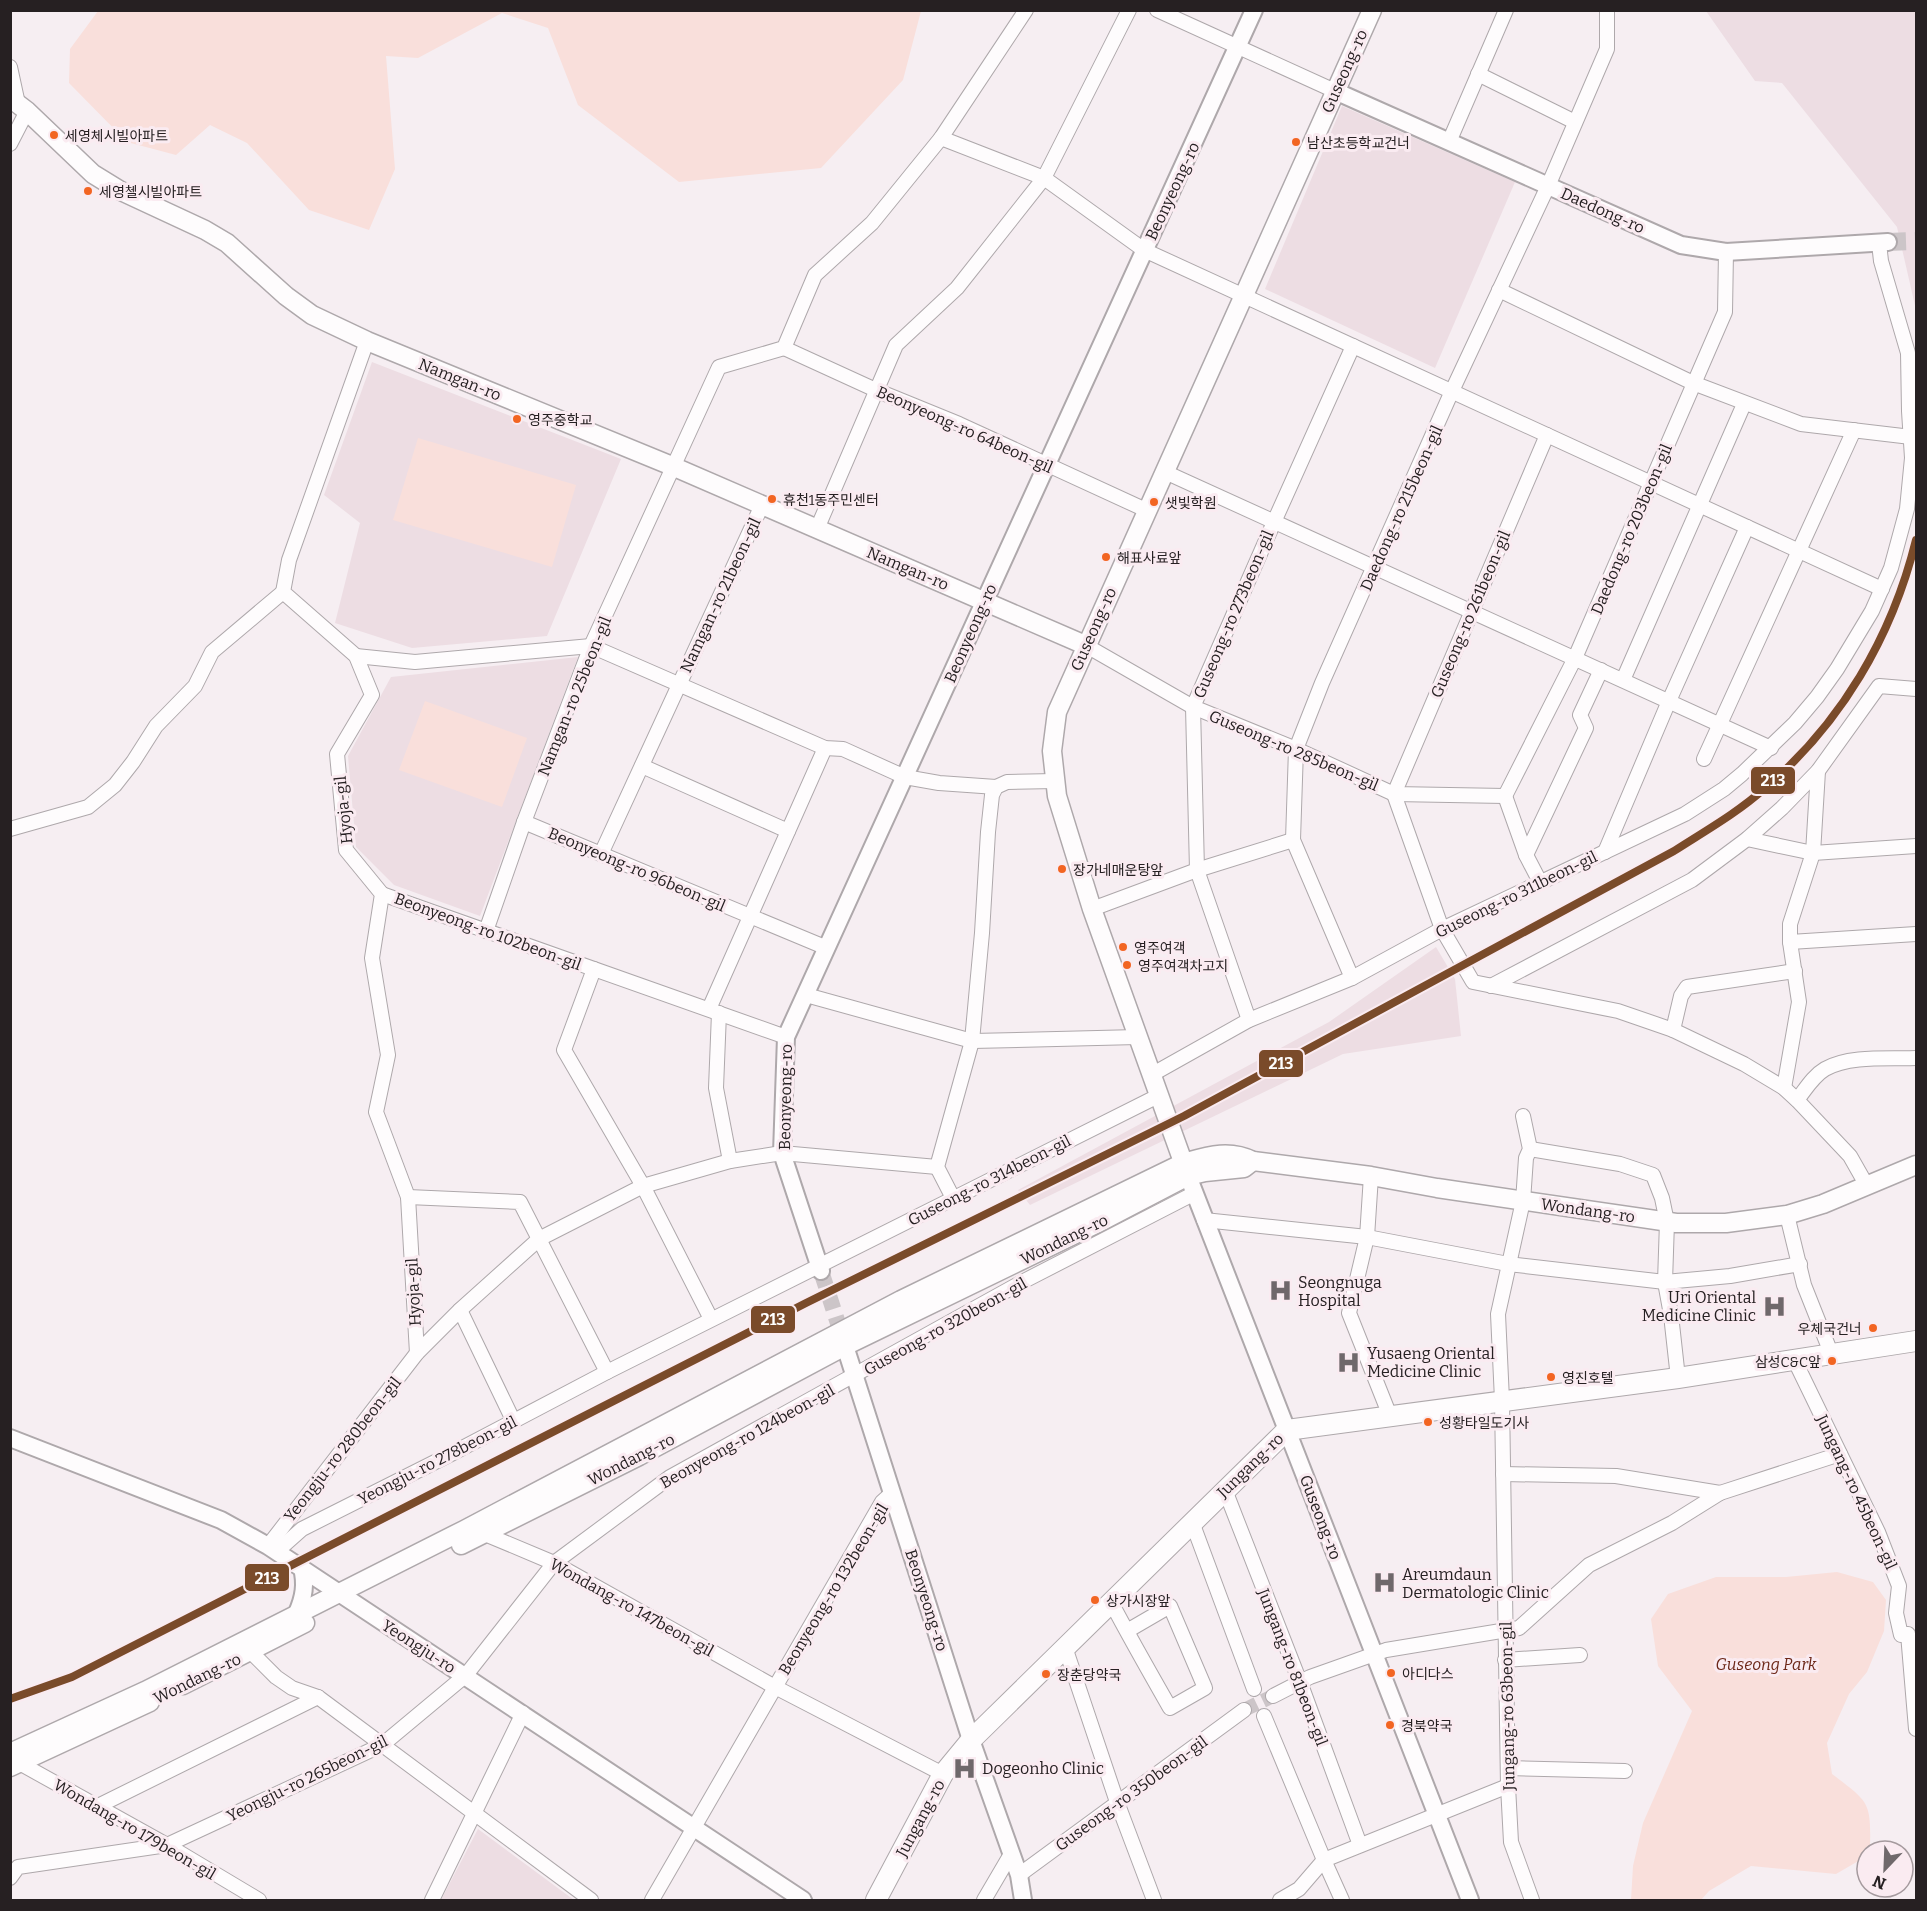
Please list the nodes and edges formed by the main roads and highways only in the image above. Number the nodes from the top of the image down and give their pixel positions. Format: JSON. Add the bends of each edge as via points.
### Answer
{"nodes":[{"id":1,"x":1372,"y":10,"type":"edge"},
{"id":2,"x":19,"y":104,"type":"edge"},
{"id":3,"x":1086,"y":645,"type":"junction"},
{"id":4,"x":1917,"y":1165,"type":"edge"},
{"id":5,"x":1185,"y":1170,"type":"junction"},
{"id":6,"x":1917,"y":1341,"type":"edge"},
{"id":7,"x":343,"y":1596,"type":"junction"},
{"id":8,"x":245,"y":1647,"type":"junction"},
{"id":9,"x":13,"y":1761,"type":"edge"},
{"id":10,"x":876,"y":1900,"type":"edge"}],
"edges":[{"from":1,"to":3,"type":"main road","name":"Guseong-ro"},
{"from":2,"to":3,"type":"main road","name":"Namgan-ro","via":[[93,174],[227,243],[312,315]]},
{"from":3,"to":5,"type":"main road","name":"Guseong-ro","via":[[1057,712],[1052,751],[1057,796],[1092,909]]},
{"from":4,"to":5,"type":"main road","name":"Wondang-ro","via":[[1823,1204],[1786,1215],[1726,1223],[1667,1222],[1253,1161],[1244,1168]]},
{"from":5,"to":7,"type":"main road","name":"Wondang-ro","via":[[901,1300]]},
{"from":5,"to":7,"type":"main road","name":"Wondang-ro","via":[[1096,1224],[845,1346],[485,1534]]},
{"from":6,"to":10,"type":"main road","name":"Jungang-ro","via":[[1678,1378],[1287,1430],[972,1740],[943,1774]]},
{"from":7,"to":8,"type":"main road","name":"Wondang-ro"},
{"from":7,"to":8,"type":"main road","name":"Wondang-ro","via":[[297,1613]]},
{"from":8,"to":9,"type":"main road","name":"Wondang-ro"}]}
